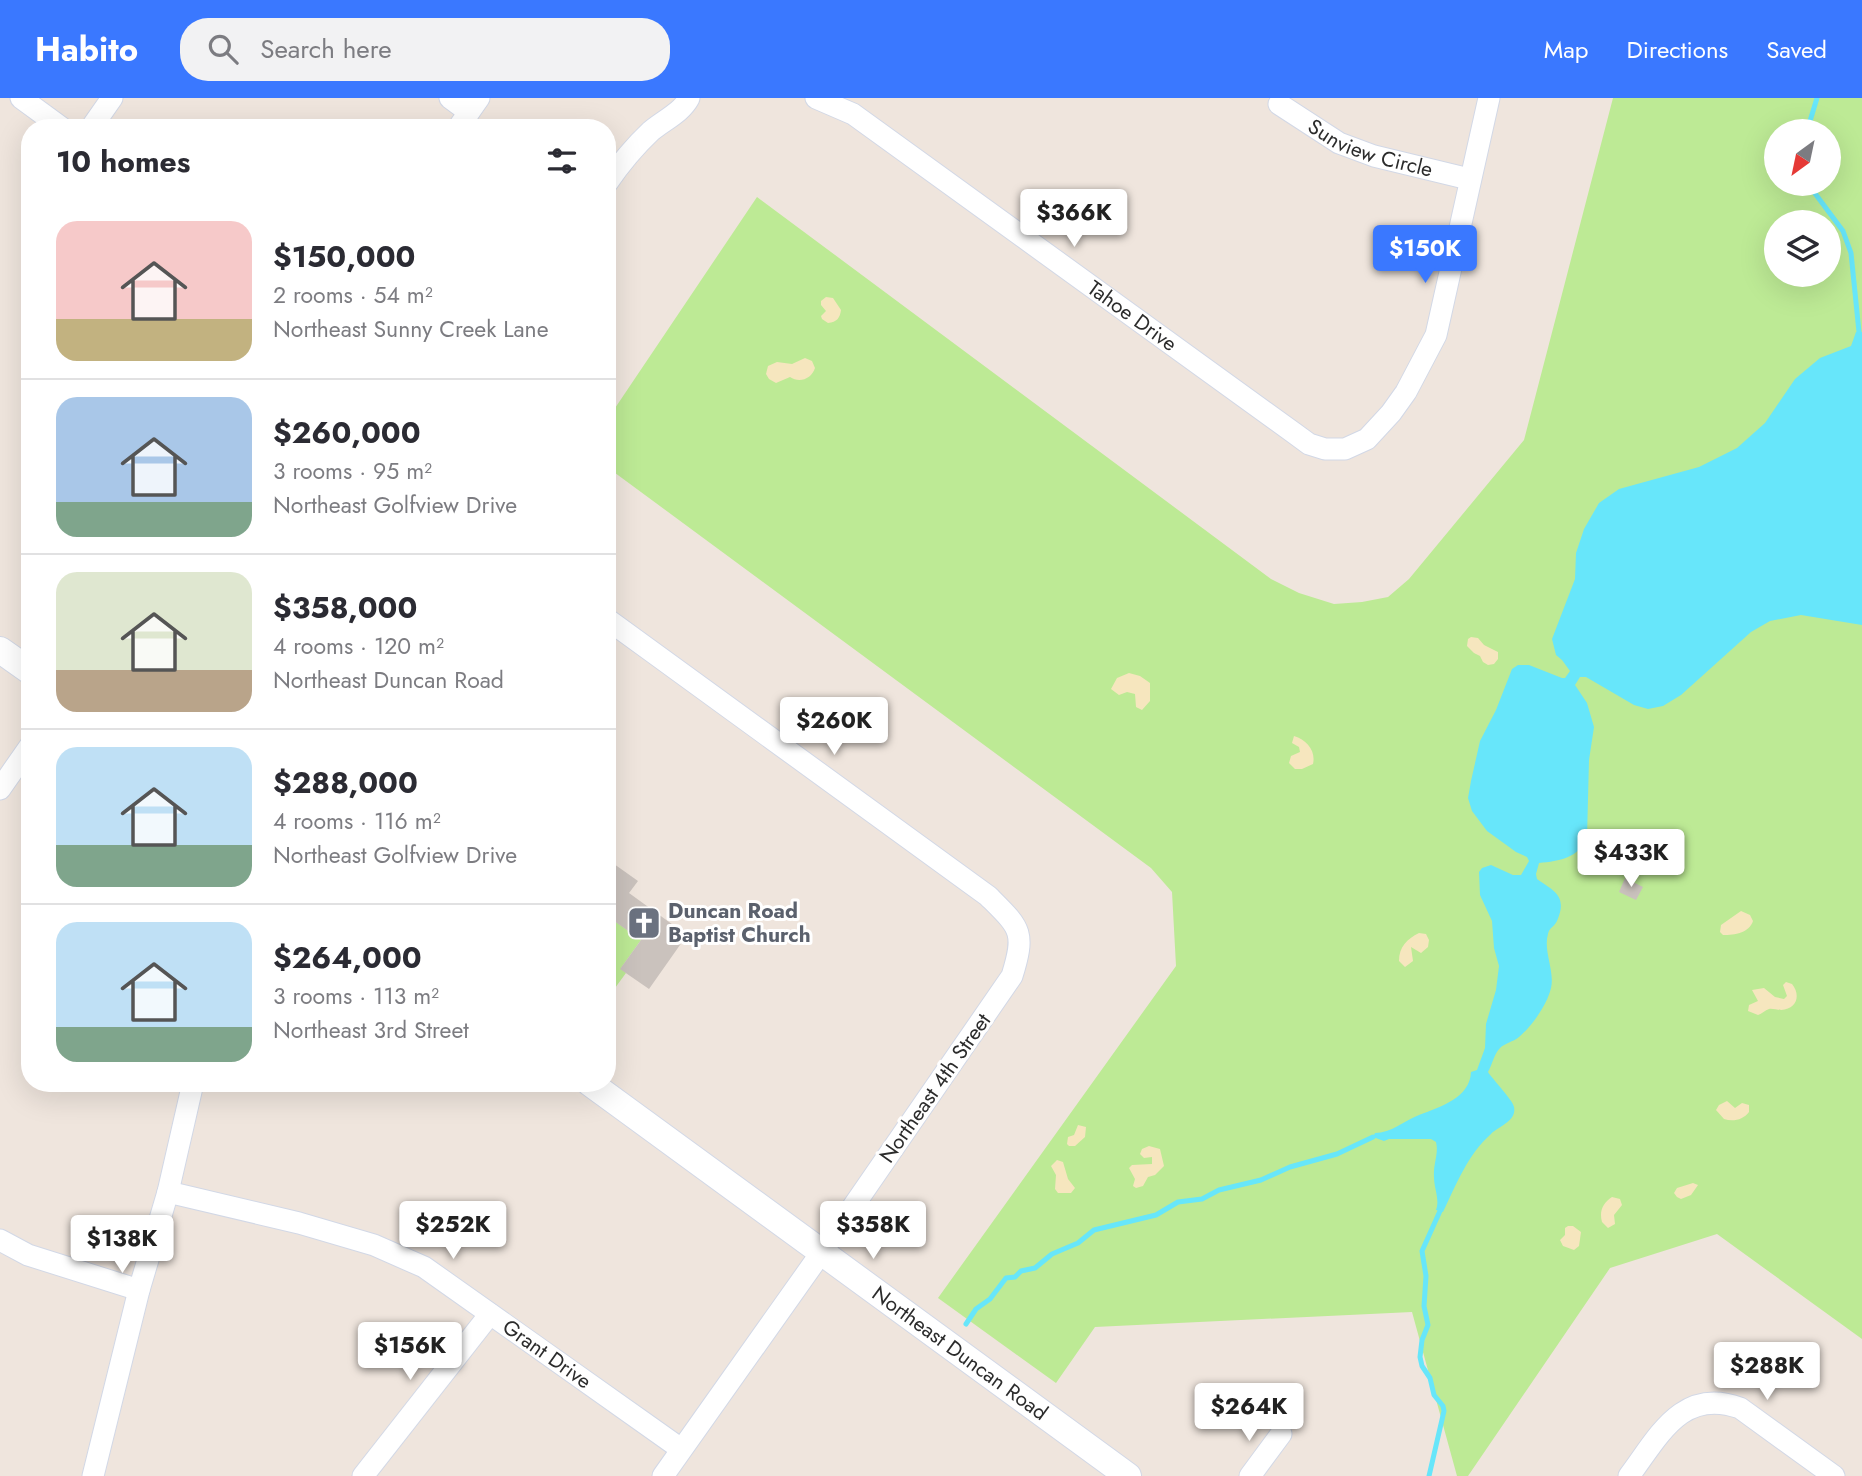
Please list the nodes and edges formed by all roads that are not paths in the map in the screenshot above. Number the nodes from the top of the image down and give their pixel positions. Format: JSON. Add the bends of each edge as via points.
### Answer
{"nodes":[{"id":1,"x":21,"y":98,"type":"edge"},
{"id":2,"x":112,"y":98,"type":"edge"},
{"id":3,"x":450,"y":98,"type":"edge"},
{"id":4,"x":816,"y":98,"type":"edge"},
{"id":5,"x":1489,"y":98,"type":"edge"},
{"id":6,"x":693,"y":101,"type":"edge"},
{"id":7,"x":1279,"y":104,"type":"dead end"},
{"id":8,"x":469,"y":112,"type":"edge"},
{"id":9,"x":50,"y":119,"type":"edge"},
{"id":10,"x":97,"y":119,"type":"edge"},
{"id":11,"x":616,"y":172,"type":"edge"},
{"id":12,"x":1469,"y":178,"type":"junction"},
{"id":13,"x":616,"y":626,"type":"edge"},
{"id":14,"x":0,"y":650,"type":"edge"},
{"id":15,"x":21,"y":665,"type":"edge"},
{"id":16,"x":21,"y":759,"type":"edge"},
{"id":17,"x":0,"y":789,"type":"edge"},
{"id":18,"x":191,"y":1092,"type":"edge"},
{"id":19,"x":602,"y":1092,"type":"edge"},
{"id":20,"x":168,"y":1192,"type":"junction"},
{"id":21,"x":0,"y":1240,"type":"edge"},
{"id":22,"x":821,"y":1253,"type":"junction"},
{"id":23,"x":139,"y":1290,"type":"junction"},
{"id":24,"x":490,"y":1314,"type":"junction"},
{"id":25,"x":1281,"y":1434,"type":"dead end"},
{"id":26,"x":681,"y":1449,"type":"junction"},
{"id":27,"x":93,"y":1476,"type":"edge"},
{"id":28,"x":363,"y":1476,"type":"edge"},
{"id":29,"x":663,"y":1476,"type":"edge"},
{"id":30,"x":1128,"y":1476,"type":"edge"},
{"id":31,"x":1250,"y":1476,"type":"edge"},
{"id":32,"x":1629,"y":1476,"type":"edge"},
{"id":33,"x":1833,"y":1476,"type":"edge"}],
"edges":[{"from":1,"to":9,"type":"street"},
{"from":2,"to":10,"type":"street"},
{"from":3,"to":8,"type":"street"},
{"from":4,"to":12,"type":"street","name":"Tahoe Drive","via":[[853,114],[1309,444],[1325,449],[1345,449],[1367,439],[1406,392],[1436,334]]},
{"from":5,"to":12,"type":"street"},
{"from":6,"to":11,"type":"street","via":[[653,129]]},
{"from":7,"to":12,"type":"street","name":"Sunview Circle","via":[[1339,143]]},
{"from":13,"to":22,"type":"street","name":"Northeast 4th Street","via":[[988,896],[1019,933],[1020,949],[1012,976]]},
{"from":14,"to":15,"type":"street"},
{"from":16,"to":17,"type":"street"},
{"from":18,"to":20,"type":"street"},
{"from":19,"to":22,"type":"street","name":"Northeast Duncan Road"},
{"from":20,"to":23,"type":"street"},
{"from":20,"to":24,"type":"street","name":"Grant Drive","via":[[374,1245],[424,1267]]},
{"from":21,"to":23,"type":"street","via":[[28,1255]]},
{"from":22,"to":26,"type":"street","name":"Northeast 4th Street"},
{"from":22,"to":30,"type":"street","name":"Northeast Duncan Road"},
{"from":23,"to":27,"type":"street"},
{"from":24,"to":26,"type":"street","name":"Grant Drive"},
{"from":24,"to":28,"type":"street"},
{"from":25,"to":31,"type":"street"},
{"from":26,"to":29,"type":"street","name":"Northeast 4th Street"},
{"from":32,"to":33,"type":"street","via":[[1671,1421],[1686,1409],[1722,1402],[1740,1408]]}]}
